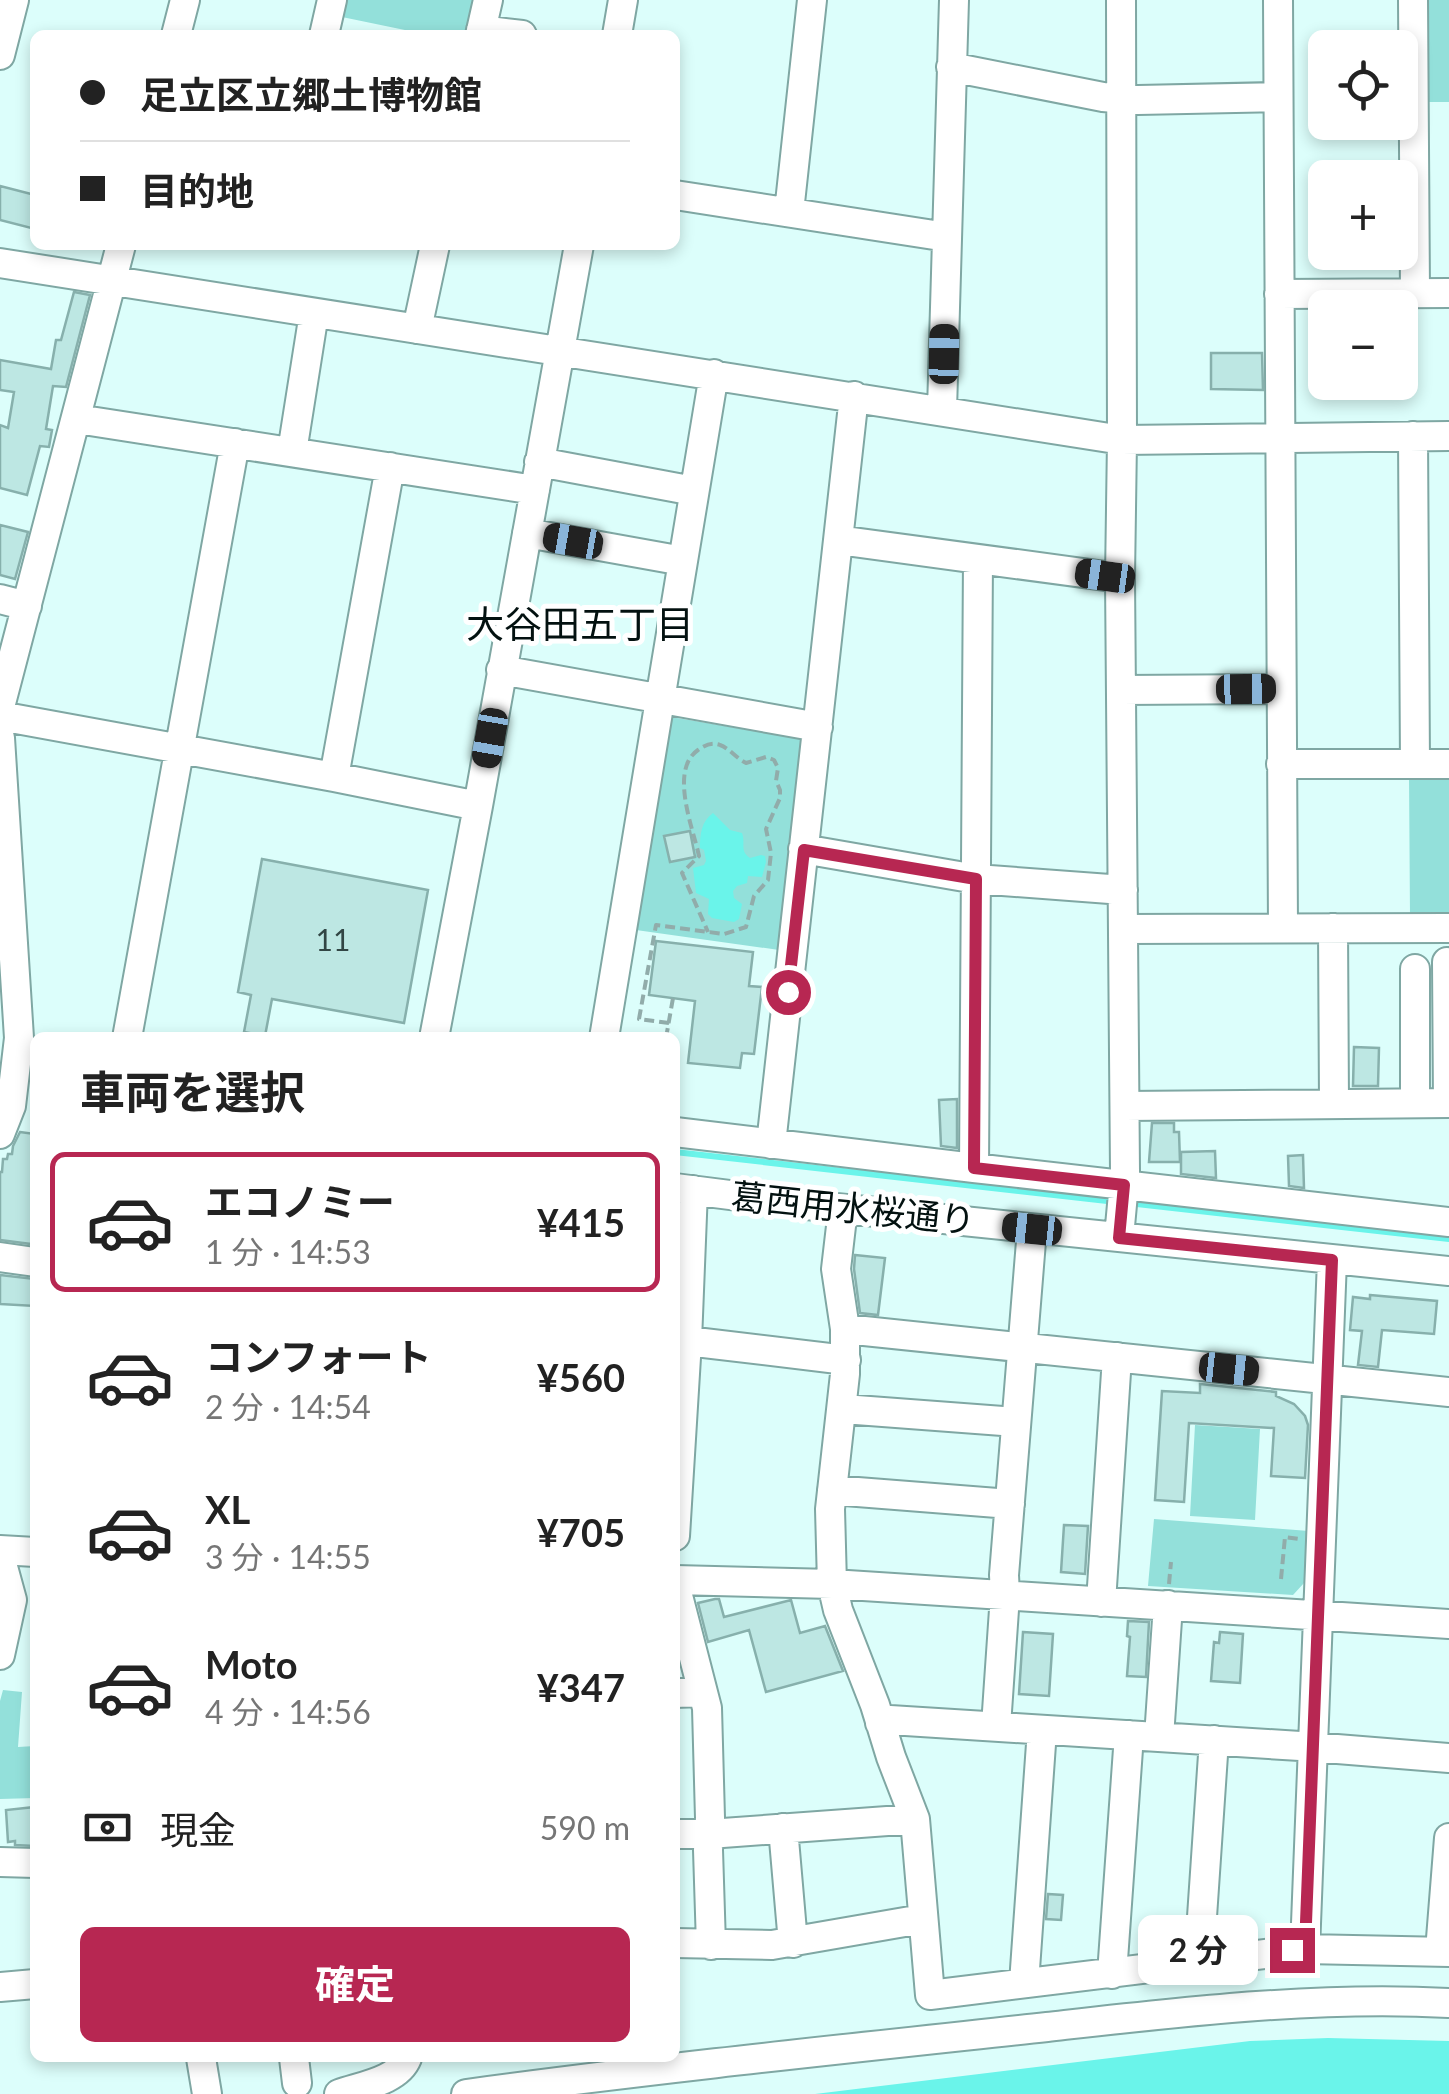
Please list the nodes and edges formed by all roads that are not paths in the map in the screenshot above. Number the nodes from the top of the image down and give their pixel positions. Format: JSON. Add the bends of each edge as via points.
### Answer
{"nodes":[{"id":1,"x":14,"y":0,"type":"edge"},
{"id":2,"x":185,"y":0,"type":"edge"},
{"id":3,"x":332,"y":0,"type":"edge"},
{"id":4,"x":488,"y":0,"type":"edge"},
{"id":5,"x":624,"y":0,"type":"edge"},
{"id":6,"x":812,"y":0,"type":"edge"},
{"id":7,"x":954,"y":0,"type":"edge"},
{"id":8,"x":1121,"y":0,"type":"edge"},
{"id":9,"x":1278,"y":0,"type":"edge"},
{"id":10,"x":1412,"y":0,"type":"edge"},
{"id":11,"x":177,"y":30,"type":"edge"},
{"id":12,"x":325,"y":30,"type":"edge"},
{"id":13,"x":481,"y":30,"type":"edge"},
{"id":14,"x":618,"y":30,"type":"edge"},
{"id":15,"x":0,"y":54,"type":"edge"},
{"id":16,"x":952,"y":67,"type":"junction"},
{"id":17,"x":1122,"y":98,"type":"junction"},
{"id":18,"x":1278,"y":98,"type":"junction"},
{"id":19,"x":680,"y":196,"type":"edge"},
{"id":20,"x":788,"y":212,"type":"junction"},
{"id":21,"x":947,"y":237,"type":"junction"},
{"id":22,"x":121,"y":250,"type":"edge"},
{"id":23,"x":434,"y":250,"type":"edge"},
{"id":24,"x":578,"y":250,"type":"edge"},
{"id":25,"x":0,"y":263,"type":"edge"},
{"id":26,"x":112,"y":280,"type":"junction"},
{"id":27,"x":1415,"y":290,"type":"edge"},
{"id":28,"x":1449,"y":292,"type":"edge"},
{"id":29,"x":1418,"y":293,"type":"edge"},
{"id":30,"x":1279,"y":294,"type":"junction"},
{"id":31,"x":1308,"y":294,"type":"edge"},
{"id":32,"x":314,"y":313,"type":"junction"},
{"id":33,"x":416,"y":329,"type":"junction"},
{"id":34,"x":559,"y":350,"type":"junction"},
{"id":35,"x":714,"y":374,"type":"junction"},
{"id":36,"x":854,"y":396,"type":"junction"},
{"id":37,"x":942,"y":410,"type":"junction"},
{"id":38,"x":78,"y":419,"type":"junction"},
{"id":39,"x":1413,"y":436,"type":"junction"},
{"id":40,"x":1449,"y":436,"type":"edge"},
{"id":41,"x":1280,"y":438,"type":"junction"},
{"id":42,"x":1122,"y":440,"type":"junction"},
{"id":43,"x":235,"y":443,"type":"junction"},
{"id":44,"x":292,"y":452,"type":"junction"},
{"id":45,"x":390,"y":467,"type":"junction"},
{"id":46,"x":537,"y":476,"type":"junction"},
{"id":47,"x":694,"y":491,"type":"junction"},
{"id":48,"x":527,"y":533,"type":"junction"},
{"id":49,"x":838,"y":540,"type":"junction"},
{"id":50,"x":978,"y":559,"type":"junction"},
{"id":51,"x":683,"y":561,"type":"junction"},
{"id":52,"x":1120,"y":578,"type":"junction"},
{"id":53,"x":14,"y":602,"type":"edge"},
{"id":54,"x":502,"y":670,"type":"junction"},
{"id":55,"x":1281,"y":688,"type":"junction"},
{"id":56,"x":1122,"y":690,"type":"junction"},
{"id":57,"x":660,"y":699,"type":"junction"},
{"id":58,"x":0,"y":707,"type":"edge"},
{"id":59,"x":0,"y":716,"type":"edge"},
{"id":60,"x":818,"y":727,"type":"junction"},
{"id":61,"x":0,"y":738,"type":"edge"},
{"id":62,"x":179,"y":748,"type":"junction"},
{"id":63,"x":1281,"y":764,"type":"junction"},
{"id":64,"x":1415,"y":764,"type":"junction"},
{"id":65,"x":1449,"y":764,"type":"edge"},
{"id":66,"x":334,"y":776,"type":"junction"},
{"id":67,"x":478,"y":806,"type":"junction"},
{"id":68,"x":804,"y":850,"type":"junction"},
{"id":69,"x":4,"y":863,"type":"edge"},
{"id":70,"x":976,"y":879,"type":"junction"},
{"id":71,"x":1123,"y":890,"type":"junction"},
{"id":72,"x":1282,"y":928,"type":"junction"},
{"id":73,"x":1333,"y":928,"type":"junction"},
{"id":74,"x":1449,"y":928,"type":"edge"},
{"id":75,"x":1124,"y":929,"type":"junction"},
{"id":76,"x":1447,"y":962,"type":"edge"},
{"id":77,"x":1415,"y":969,"type":"dead end"},
{"id":78,"x":128,"y":1032,"type":"edge"},
{"id":79,"x":435,"y":1032,"type":"edge"},
{"id":80,"x":605,"y":1032,"type":"edge"},
{"id":81,"x":16,"y":1079,"type":"edge"},
{"id":82,"x":1334,"y":1103,"type":"junction"},
{"id":83,"x":1415,"y":1103,"type":"junction"},
{"id":84,"x":1449,"y":1103,"type":"edge"},
{"id":85,"x":1125,"y":1106,"type":"junction"},
{"id":86,"x":680,"y":1133,"type":"edge"},
{"id":87,"x":0,"y":1134,"type":"edge"},
{"id":88,"x":771,"y":1144,"type":"junction"},
{"id":89,"x":974,"y":1168,"type":"junction"},
{"id":90,"x":684,"y":1189,"type":"edge"},
{"id":91,"x":1122,"y":1207,"type":"junction"},
{"id":92,"x":844,"y":1208,"type":"junction"},
{"id":93,"x":1449,"y":1222,"type":"edge"},
{"id":94,"x":1032,"y":1229,"type":"junction"},
{"id":95,"x":0,"y":1257,"type":"edge"},
{"id":96,"x":1332,"y":1260,"type":"junction"},
{"id":97,"x":30,"y":1261,"type":"edge"},
{"id":98,"x":1449,"y":1272,"type":"edge"},
{"id":99,"x":845,"y":1329,"type":"junction"},
{"id":100,"x":687,"y":1340,"type":"junction"},
{"id":101,"x":1022,"y":1347,"type":"junction"},
{"id":102,"x":1117,"y":1357,"type":"junction"},
{"id":103,"x":846,"y":1360,"type":"junction"},
{"id":104,"x":1328,"y":1380,"type":"junction"},
{"id":105,"x":1449,"y":1392,"type":"edge"},
{"id":106,"x":843,"y":1409,"type":"junction"},
{"id":107,"x":1016,"y":1422,"type":"junction"},
{"id":108,"x":680,"y":1423,"type":"edge"},
{"id":109,"x":832,"y":1490,"type":"junction"},
{"id":110,"x":1010,"y":1504,"type":"junction"},
{"id":111,"x":30,"y":1552,"type":"edge"},
{"id":112,"x":0,"y":1553,"type":"edge"},
{"id":113,"x":680,"y":1582,"type":"edge"},
{"id":114,"x":832,"y":1584,"type":"junction"},
{"id":115,"x":1005,"y":1595,"type":"junction"},
{"id":116,"x":1168,"y":1600,"type":"junction"},
{"id":117,"x":1101,"y":1602,"type":"junction"},
{"id":118,"x":1318,"y":1615,"type":"junction"},
{"id":119,"x":680,"y":1621,"type":"edge"},
{"id":120,"x":1449,"y":1624,"type":"edge"},
{"id":121,"x":0,"y":1655,"type":"edge"},
{"id":122,"x":689,"y":1692,"type":"edge"},
{"id":123,"x":880,"y":1723,"type":"junction"},
{"id":124,"x":996,"y":1726,"type":"junction"},
{"id":125,"x":1042,"y":1730,"type":"junction"},
{"id":126,"x":1129,"y":1735,"type":"junction"},
{"id":127,"x":1159,"y":1737,"type":"junction"},
{"id":128,"x":1214,"y":1740,"type":"junction"},
{"id":129,"x":1312,"y":1746,"type":"junction"},
{"id":130,"x":1449,"y":1758,"type":"edge"},
{"id":131,"x":915,"y":1819,"type":"junction"},
{"id":132,"x":784,"y":1828,"type":"junction"},
{"id":133,"x":680,"y":1834,"type":"edge"},
{"id":134,"x":708,"y":1834,"type":"junction"},
{"id":135,"x":1449,"y":1838,"type":"edge"},
{"id":136,"x":0,"y":1862,"type":"edge"},
{"id":137,"x":30,"y":1862,"type":"edge"},
{"id":138,"x":922,"y":1919,"type":"junction"},
{"id":139,"x":680,"y":1943,"type":"edge"},
{"id":140,"x":793,"y":1943,"type":"junction"},
{"id":141,"x":712,"y":1945,"type":"junction"},
{"id":142,"x":1305,"y":1948,"type":"junction"},
{"id":143,"x":1444,"y":1952,"type":"edge"},
{"id":144,"x":1199,"y":1962,"type":"junction"},
{"id":145,"x":1112,"y":1974,"type":"junction"},
{"id":146,"x":30,"y":1984,"type":"edge"},
{"id":147,"x":1024,"y":1984,"type":"junction"},
{"id":148,"x":0,"y":1987,"type":"edge"},
{"id":149,"x":1449,"y":2002,"type":"edge"},
{"id":150,"x":202,"y":2062,"type":"edge"},
{"id":151,"x":406,"y":2062,"type":"edge"},
{"id":152,"x":207,"y":2094,"type":"edge"},
{"id":153,"x":339,"y":2094,"type":"edge"},
{"id":154,"x":466,"y":2094,"type":"edge"}],
"edges":[{"from":1,"to":15,"type":"street"},
{"from":2,"to":11,"type":"street"},
{"from":3,"to":12,"type":"street"},
{"from":4,"to":13,"type":"street"},
{"from":5,"to":14,"type":"street"},
{"from":6,"to":20,"type":"street"},
{"from":7,"to":16,"type":"street"},
{"from":8,"to":17,"type":"street"},
{"from":9,"to":18,"type":"street"},
{"from":10,"to":27,"type":"street"},
{"from":16,"to":17,"type":"street"},
{"from":16,"to":21,"type":"street"},
{"from":17,"to":18,"type":"street"},
{"from":17,"to":42,"type":"street"},
{"from":18,"to":30,"type":"street"},
{"from":19,"to":20,"type":"street"},
{"from":20,"to":21,"type":"street"},
{"from":21,"to":37,"type":"street"},
{"from":22,"to":26,"type":"street"},
{"from":23,"to":33,"type":"street"},
{"from":24,"to":34,"type":"street"},
{"from":25,"to":26,"type":"street"},
{"from":26,"to":32,"type":"street"},
{"from":26,"to":38,"type":"street"},
{"from":28,"to":29,"type":"street"},
{"from":30,"to":31,"type":"street"},
{"from":30,"to":41,"type":"street"},
{"from":32,"to":33,"type":"street"},
{"from":32,"to":44,"type":"street"},
{"from":33,"to":34,"type":"street"},
{"from":34,"to":35,"type":"street"},
{"from":34,"to":46,"type":"street"},
{"from":35,"to":36,"type":"street"},
{"from":35,"to":47,"type":"street"},
{"from":36,"to":37,"type":"street"},
{"from":36,"to":49,"type":"street"},
{"from":37,"to":42,"type":"street"},
{"from":38,"to":43,"type":"street"},
{"from":38,"to":53,"type":"street"},
{"from":39,"to":40,"type":"street"},
{"from":39,"to":41,"type":"street"},
{"from":39,"to":64,"type":"street"},
{"from":41,"to":42,"type":"street"},
{"from":41,"to":55,"type":"street"},
{"from":42,"to":52,"type":"street"},
{"from":43,"to":44,"type":"street"},
{"from":43,"to":62,"type":"street"},
{"from":44,"to":45,"type":"street"},
{"from":45,"to":46,"type":"street"},
{"from":45,"to":66,"type":"street"},
{"from":46,"to":47,"type":"street"},
{"from":46,"to":48,"type":"street"},
{"from":47,"to":51,"type":"street"},
{"from":48,"to":51,"type":"street"},
{"from":48,"to":54,"type":"street"},
{"from":49,"to":50,"type":"street"},
{"from":49,"to":60,"type":"street"},
{"from":50,"to":52,"type":"street"},
{"from":50,"to":70,"type":"street"},
{"from":51,"to":57,"type":"street"},
{"from":52,"to":56,"type":"street"},
{"from":53,"to":58,"type":"street"},
{"from":54,"to":57,"type":"street"},
{"from":54,"to":67,"type":"street"},
{"from":55,"to":56,"type":"street"},
{"from":55,"to":63,"type":"street"},
{"from":56,"to":71,"type":"street"},
{"from":57,"to":60,"type":"street"},
{"from":57,"to":80,"type":"street"},
{"from":59,"to":62,"type":"street"},
{"from":60,"to":68,"type":"street"},
{"from":61,"to":69,"type":"street"},
{"from":62,"to":66,"type":"street"},
{"from":62,"to":78,"type":"street"},
{"from":63,"to":64,"type":"street"},
{"from":63,"to":72,"type":"street"},
{"from":64,"to":65,"type":"street"},
{"from":66,"to":67,"type":"street"},
{"from":67,"to":79,"type":"street"},
{"from":68,"to":70,"type":"street"},
{"from":68,"to":88,"type":"street"},
{"from":69,"to":81,"type":"street","via":[[18,1001]]},
{"from":70,"to":71,"type":"street"},
{"from":70,"to":89,"type":"street"},
{"from":71,"to":75,"type":"street"},
{"from":72,"to":73,"type":"street"},
{"from":72,"to":75,"type":"street"},
{"from":73,"to":74,"type":"street"},
{"from":73,"to":82,"type":"street"},
{"from":75,"to":85,"type":"street"},
{"from":76,"to":84,"type":"street"},
{"from":77,"to":83,"type":"street"},
{"from":81,"to":87,"type":"street"},
{"from":82,"to":83,"type":"street"},
{"from":82,"to":85,"type":"street"},
{"from":83,"to":84,"type":"street"},
{"from":85,"to":91,"type":"street"},
{"from":86,"to":88,"type":"street"},
{"from":88,"to":89,"type":"street"},
{"from":89,"to":91,"type":"street"},
{"from":90,"to":92,"type":"street","name":"葛西用水桜通り"},
{"from":90,"to":100,"type":"street"},
{"from":91,"to":93,"type":"street"},
{"from":91,"to":94,"type":"street","name":"葛西用水桜通り"},
{"from":91,"to":96,"type":"street","name":"葛西用水桜通り","via":[[1205,1259]]},
{"from":92,"to":94,"type":"street","name":"葛西用水桜通り"},
{"from":92,"to":99,"type":"street","via":[[836,1269]]},
{"from":94,"to":101,"type":"street"},
{"from":95,"to":97,"type":"street"},
{"from":96,"to":98,"type":"street","name":"葛西用水桜通り"},
{"from":96,"to":104,"type":"street"},
{"from":99,"to":101,"type":"street"},
{"from":99,"to":103,"type":"street"},
{"from":100,"to":103,"type":"street"},
{"from":100,"to":108,"type":"street"},
{"from":101,"to":102,"type":"street"},
{"from":101,"to":107,"type":"street"},
{"from":102,"to":104,"type":"street","via":[[1193,1360]]},
{"from":102,"to":117,"type":"street"},
{"from":103,"to":106,"type":"street"},
{"from":104,"to":105,"type":"street"},
{"from":104,"to":118,"type":"street"},
{"from":106,"to":107,"type":"street"},
{"from":106,"to":109,"type":"street"},
{"from":107,"to":110,"type":"street"},
{"from":109,"to":110,"type":"street"},
{"from":109,"to":114,"type":"street"},
{"from":110,"to":115,"type":"street"},
{"from":111,"to":112,"type":"street"},
{"from":112,"to":121,"type":"street","via":[[12,1600]]},
{"from":113,"to":114,"type":"street"},
{"from":114,"to":115,"type":"street"},
{"from":114,"to":123,"type":"street"},
{"from":115,"to":117,"type":"street"},
{"from":115,"to":124,"type":"street"},
{"from":116,"to":117,"type":"street"},
{"from":116,"to":118,"type":"street"},
{"from":116,"to":127,"type":"street"},
{"from":118,"to":120,"type":"street"},
{"from":118,"to":129,"type":"street"},
{"from":119,"to":122,"type":"street"},
{"from":122,"to":134,"type":"street","via":[[707,1708]]},
{"from":123,"to":124,"type":"street"},
{"from":123,"to":131,"type":"street"},
{"from":124,"to":125,"type":"street"},
{"from":125,"to":126,"type":"street"},
{"from":125,"to":147,"type":"street"},
{"from":126,"to":127,"type":"street"},
{"from":126,"to":145,"type":"street"},
{"from":127,"to":128,"type":"street"},
{"from":128,"to":129,"type":"street"},
{"from":128,"to":144,"type":"street"},
{"from":129,"to":130,"type":"street"},
{"from":129,"to":142,"type":"street"},
{"from":131,"to":132,"type":"street"},
{"from":131,"to":138,"type":"street"},
{"from":132,"to":134,"type":"street"},
{"from":132,"to":140,"type":"street"},
{"from":133,"to":134,"type":"street"},
{"from":134,"to":141,"type":"street"},
{"from":135,"to":143,"type":"street"},
{"from":136,"to":137,"type":"street"},
{"from":138,"to":140,"type":"street"},
{"from":138,"to":147,"type":"street","via":[[930,1995]]},
{"from":139,"to":141,"type":"street"},
{"from":140,"to":141,"type":"street"},
{"from":142,"to":143,"type":"street"},
{"from":142,"to":144,"type":"street"},
{"from":144,"to":145,"type":"street"},
{"from":145,"to":147,"type":"street"},
{"from":146,"to":148,"type":"street"},
{"from":149,"to":154,"type":"street","via":[[1220,2008]]},
{"from":150,"to":152,"type":"street"},
{"from":151,"to":153,"type":"street","via":[[394,2075]]}]}
